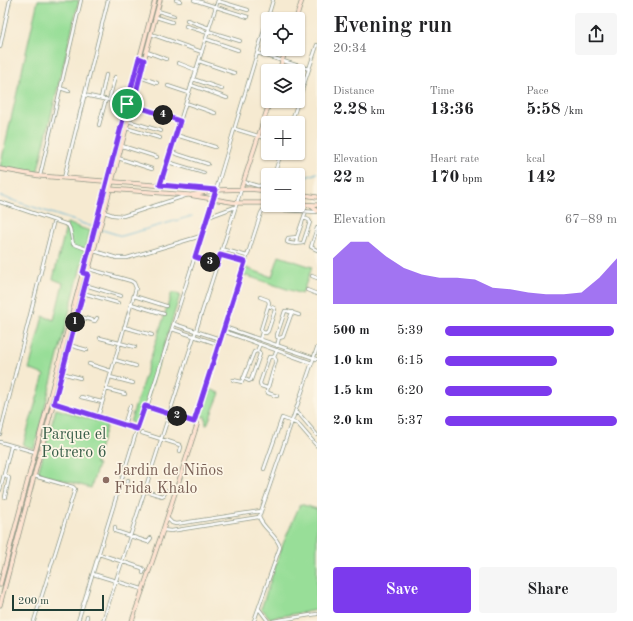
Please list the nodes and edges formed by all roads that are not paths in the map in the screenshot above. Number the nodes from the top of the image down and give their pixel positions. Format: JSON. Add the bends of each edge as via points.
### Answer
{"nodes":[{"id":1,"x":10,"y":0,"type":"edge"},
{"id":2,"x":81,"y":0,"type":"edge"},
{"id":3,"x":108,"y":0,"type":"edge"},
{"id":4,"x":155,"y":0,"type":"edge"},
{"id":5,"x":160,"y":0,"type":"edge"},
{"id":6,"x":176,"y":0,"type":"edge"},
{"id":7,"x":194,"y":0,"type":"edge"},
{"id":8,"x":218,"y":0,"type":"edge"},
{"id":9,"x":273,"y":0,"type":"edge"},
{"id":10,"x":302,"y":0,"type":"edge"},
{"id":11,"x":180,"y":1,"type":"dead end"},
{"id":12,"x":216,"y":7,"type":"junction"},
{"id":13,"x":248,"y":10,"type":"dead end"},
{"id":14,"x":158,"y":11,"type":"junction"},
{"id":15,"x":298,"y":12,"type":"edge"},
{"id":16,"x":174,"y":16,"type":"dead end"},
{"id":17,"x":156,"y":17,"type":"junction"},
{"id":18,"x":248,"y":17,"type":"dead end"},
{"id":19,"x":187,"y":20,"type":"dead end"},
{"id":20,"x":172,"y":22,"type":"dead end"},
{"id":21,"x":186,"y":26,"type":"dead end"},
{"id":22,"x":208,"y":31,"type":"junction"},
{"id":23,"x":151,"y":34,"type":"junction"},
{"id":24,"x":206,"y":39,"type":"junction"},
{"id":25,"x":240,"y":41,"type":"dead end"},
{"id":26,"x":317,"y":45,"type":"edge"},
{"id":27,"x":0,"y":47,"type":"edge"},
{"id":28,"x":238,"y":50,"type":"dead end"},
{"id":29,"x":147,"y":52,"type":"junction"},
{"id":30,"x":202,"y":52,"type":"junction"},
{"id":31,"x":257,"y":53,"type":"junction"},
{"id":32,"x":284,"y":56,"type":"edge"},
{"id":33,"x":139,"y":58,"type":"junction"},
{"id":34,"x":166,"y":59,"type":"dead end"},
{"id":35,"x":144,"y":60,"type":"junction"},
{"id":36,"x":199,"y":61,"type":"junction"},
{"id":37,"x":282,"y":61,"type":"junction"},
{"id":38,"x":178,"y":63,"type":"dead end"},
{"id":39,"x":281,"y":64,"type":"edge"},
{"id":40,"x":196,"y":70,"type":"junction"},
{"id":41,"x":309,"y":70,"type":"junction"},
{"id":42,"x":234,"y":73,"type":"dead end"},
{"id":43,"x":106,"y":75,"type":"dead end"},
{"id":44,"x":115,"y":77,"type":"dead end"},
{"id":45,"x":140,"y":78,"type":"junction"},
{"id":46,"x":193,"y":79,"type":"junction"},
{"id":47,"x":157,"y":83,"type":"dead end"},
{"id":48,"x":191,"y":85,"type":"junction"},
{"id":49,"x":168,"y":86,"type":"dead end"},
{"id":50,"x":60,"y":88,"type":"junction"},
{"id":51,"x":222,"y":89,"type":"dead end"},
{"id":52,"x":69,"y":91,"type":"dead end"},
{"id":53,"x":189,"y":93,"type":"junction"},
{"id":54,"x":84,"y":95,"type":"junction"},
{"id":55,"x":102,"y":98,"type":"junction"},
{"id":56,"x":227,"y":98,"type":"dead end"},
{"id":57,"x":108,"y":100,"type":"junction"},
{"id":58,"x":186,"y":103,"type":"junction"},
{"id":59,"x":127,"y":104,"type":"junction"},
{"id":60,"x":133,"y":105,"type":"junction"},
{"id":61,"x":268,"y":108,"type":"edge"},
{"id":62,"x":215,"y":113,"type":"dead end"},
{"id":63,"x":293,"y":116,"type":"edge"},
{"id":64,"x":128,"y":121,"type":"junction"},
{"id":65,"x":180,"y":121,"type":"junction"},
{"id":66,"x":99,"y":125,"type":"dead end"},
{"id":67,"x":126,"y":128,"type":"junction"},
{"id":68,"x":235,"y":129,"type":"junction"},
{"id":69,"x":161,"y":131,"type":"dead end"},
{"id":70,"x":120,"y":133,"type":"junction"},
{"id":71,"x":125,"y":134,"type":"junction"},
{"id":72,"x":176,"y":135,"type":"junction"},
{"id":73,"x":258,"y":136,"type":"junction"},
{"id":74,"x":261,"y":137,"type":"edge"},
{"id":75,"x":160,"y":138,"type":"dead end"},
{"id":76,"x":122,"y":146,"type":"junction"},
{"id":77,"x":215,"y":147,"type":"dead end"},
{"id":78,"x":170,"y":152,"type":"junction"},
{"id":79,"x":157,"y":157,"type":"dead end"},
{"id":80,"x":118,"y":158,"type":"junction"},
{"id":81,"x":168,"y":162,"type":"junction"},
{"id":82,"x":208,"y":164,"type":"dead end"},
{"id":83,"x":0,"y":169,"type":"edge"},
{"id":84,"x":152,"y":169,"type":"dead end"},
{"id":85,"x":204,"y":173,"type":"dead end"},
{"id":86,"x":40,"y":176,"type":"junction"},
{"id":87,"x":64,"y":178,"type":"junction"},
{"id":88,"x":107,"y":182,"type":"junction"},
{"id":89,"x":112,"y":182,"type":"junction"},
{"id":90,"x":244,"y":182,"type":"junction"},
{"id":91,"x":160,"y":185,"type":"junction"},
{"id":92,"x":261,"y":185,"type":"edge"},
{"id":93,"x":110,"y":189,"type":"junction"},
{"id":94,"x":241,"y":189,"type":"junction"},
{"id":95,"x":216,"y":190,"type":"junction"},
{"id":96,"x":261,"y":190,"type":"edge"},
{"id":97,"x":189,"y":195,"type":"junction"},
{"id":98,"x":305,"y":195,"type":"edge"},
{"id":99,"x":317,"y":197,"type":"edge"},
{"id":100,"x":213,"y":200,"type":"junction"},
{"id":101,"x":0,"y":202,"type":"edge"},
{"id":102,"x":237,"y":202,"type":"junction"},
{"id":103,"x":261,"y":203,"type":"edge"},
{"id":104,"x":305,"y":205,"type":"edge"},
{"id":105,"x":309,"y":205,"type":"junction"},
{"id":106,"x":317,"y":205,"type":"edge"},
{"id":107,"x":236,"y":207,"type":"junction"},
{"id":108,"x":306,"y":211,"type":"junction"},
{"id":109,"x":317,"y":211,"type":"edge"},
{"id":110,"x":104,"y":212,"type":"junction"},
{"id":111,"x":208,"y":216,"type":"junction"},
{"id":112,"x":304,"y":218,"type":"junction"},
{"id":113,"x":54,"y":220,"type":"junction"},
{"id":114,"x":317,"y":228,"type":"edge"},
{"id":115,"x":201,"y":236,"type":"junction"},
{"id":116,"x":297,"y":237,"type":"junction"},
{"id":117,"x":296,"y":244,"type":"junction"},
{"id":118,"x":222,"y":249,"type":"junction"},
{"id":119,"x":89,"y":250,"type":"junction"},
{"id":120,"x":317,"y":250,"type":"edge"},
{"id":121,"x":94,"y":251,"type":"junction"},
{"id":122,"x":220,"y":255,"type":"junction"},
{"id":123,"x":247,"y":256,"type":"junction"},
{"id":124,"x":195,"y":257,"type":"junction"},
{"id":125,"x":245,"y":262,"type":"junction"},
{"id":126,"x":217,"y":265,"type":"junction"},
{"id":127,"x":89,"y":269,"type":"junction"},
{"id":128,"x":83,"y":273,"type":"junction"},
{"id":129,"x":88,"y":274,"type":"junction"},
{"id":130,"x":312,"y":276,"type":"dead end"},
{"id":131,"x":317,"y":278,"type":"edge"},
{"id":132,"x":85,"y":285,"type":"junction"},
{"id":133,"x":307,"y":290,"type":"dead end"},
{"id":134,"x":83,"y":293,"type":"junction"},
{"id":135,"x":317,"y":294,"type":"edge"},
{"id":136,"x":121,"y":296,"type":"dead end"},
{"id":137,"x":134,"y":296,"type":"junction"},
{"id":138,"x":260,"y":297,"type":"dead end"},
{"id":139,"x":118,"y":303,"type":"dead end"},
{"id":140,"x":131,"y":304,"type":"junction"},
{"id":141,"x":166,"y":306,"type":"dead end"},
{"id":142,"x":269,"y":306,"type":"junction"},
{"id":143,"x":292,"y":312,"type":"junction"},
{"id":144,"x":164,"y":314,"type":"dead end"},
{"id":145,"x":299,"y":315,"type":"dead end"},
{"id":146,"x":77,"y":316,"type":"junction"},
{"id":147,"x":97,"y":318,"type":"dead end"},
{"id":148,"x":174,"y":324,"type":"junction"},
{"id":149,"x":224,"y":326,"type":"junction"},
{"id":150,"x":124,"y":327,"type":"junction"},
{"id":151,"x":172,"y":329,"type":"junction"},
{"id":152,"x":223,"y":331,"type":"junction"},
{"id":153,"x":196,"y":332,"type":"junction"},
{"id":154,"x":262,"y":332,"type":"junction"},
{"id":155,"x":152,"y":335,"type":"dead end"},
{"id":156,"x":195,"y":336,"type":"junction"},
{"id":157,"x":100,"y":338,"type":"dead end"},
{"id":158,"x":279,"y":338,"type":"junction"},
{"id":159,"x":220,"y":339,"type":"junction"},
{"id":160,"x":260,"y":339,"type":"junction"},
{"id":161,"x":120,"y":343,"type":"junction"},
{"id":162,"x":218,"y":344,"type":"junction"},
{"id":163,"x":260,"y":344,"type":"junction"},
{"id":164,"x":69,"y":345,"type":"junction"},
{"id":165,"x":277,"y":346,"type":"junction"},
{"id":166,"x":135,"y":347,"type":"dead end"},
{"id":167,"x":317,"y":348,"type":"edge"},
{"id":168,"x":87,"y":350,"type":"dead end"},
{"id":169,"x":276,"y":350,"type":"junction"},
{"id":170,"x":257,"y":351,"type":"junction"},
{"id":171,"x":316,"y":352,"type":"edge"},
{"id":172,"x":274,"y":357,"type":"junction"},
{"id":173,"x":313,"y":358,"type":"junction"},
{"id":174,"x":115,"y":360,"type":"junction"},
{"id":175,"x":317,"y":360,"type":"edge"},
{"id":176,"x":59,"y":362,"type":"junction"},
{"id":177,"x":64,"y":363,"type":"junction"},
{"id":178,"x":312,"y":363,"type":"junction"},
{"id":179,"x":89,"y":364,"type":"dead end"},
{"id":180,"x":136,"y":366,"type":"dead end"},
{"id":181,"x":111,"y":371,"type":"junction"},
{"id":182,"x":62,"y":373,"type":"junction"},
{"id":183,"x":110,"y":377,"type":"junction"},
{"id":184,"x":80,"y":378,"type":"dead end"},
{"id":185,"x":244,"y":378,"type":"junction"},
{"id":186,"x":233,"y":380,"type":"dead end"},
{"id":187,"x":132,"y":383,"type":"dead end"},
{"id":188,"x":267,"y":388,"type":"junction"},
{"id":189,"x":106,"y":389,"type":"junction"},
{"id":190,"x":125,"y":394,"type":"dead end"},
{"id":191,"x":81,"y":396,"type":"dead end"},
{"id":192,"x":277,"y":396,"type":"dead end"},
{"id":193,"x":102,"y":402,"type":"junction"},
{"id":194,"x":54,"y":403,"type":"junction"},
{"id":195,"x":130,"y":406,"type":"dead end"},
{"id":196,"x":147,"y":407,"type":"junction"},
{"id":197,"x":295,"y":412,"type":"junction"},
{"id":198,"x":170,"y":414,"type":"junction"},
{"id":199,"x":98,"y":417,"type":"junction"},
{"id":200,"x":292,"y":420,"type":"junction"},
{"id":201,"x":194,"y":422,"type":"junction"},
{"id":202,"x":124,"y":425,"type":"junction"},
{"id":203,"x":137,"y":429,"type":"junction"},
{"id":204,"x":142,"y":433,"type":"dead end"},
{"id":205,"x":0,"y":434,"type":"edge"},
{"id":206,"x":40,"y":435,"type":"junction"},
{"id":207,"x":317,"y":435,"type":"edge"},
{"id":208,"x":45,"y":436,"type":"junction"},
{"id":209,"x":162,"y":439,"type":"junction"},
{"id":210,"x":0,"y":442,"type":"edge"},
{"id":211,"x":12,"y":446,"type":"junction"},
{"id":212,"x":317,"y":446,"type":"edge"},
{"id":213,"x":180,"y":451,"type":"dead end"},
{"id":214,"x":35,"y":452,"type":"junction"},
{"id":215,"x":264,"y":469,"type":"dead end"},
{"id":216,"x":4,"y":474,"type":"junction"},
{"id":217,"x":34,"y":476,"type":"junction"},
{"id":218,"x":128,"y":480,"type":"dead end"},
{"id":219,"x":0,"y":490,"type":"edge"},
{"id":220,"x":166,"y":490,"type":"dead end"},
{"id":221,"x":145,"y":491,"type":"junction"},
{"id":222,"x":5,"y":497,"type":"dead end"},
{"id":223,"x":261,"y":511,"type":"junction"},
{"id":224,"x":259,"y":517,"type":"junction"},
{"id":225,"x":167,"y":518,"type":"junction"},
{"id":226,"x":115,"y":527,"type":"dead end"},
{"id":227,"x":163,"y":530,"type":"junction"},
{"id":228,"x":130,"y":537,"type":"junction"},
{"id":229,"x":151,"y":538,"type":"dead end"},
{"id":230,"x":99,"y":554,"type":"junction"},
{"id":231,"x":122,"y":562,"type":"junction"},
{"id":232,"x":143,"y":573,"type":"dead end"},
{"id":233,"x":93,"y":574,"type":"junction"},
{"id":234,"x":116,"y":581,"type":"junction"},
{"id":235,"x":0,"y":585,"type":"edge"},
{"id":236,"x":142,"y":589,"type":"junction"},
{"id":237,"x":0,"y":605,"type":"edge"},
{"id":238,"x":258,"y":609,"type":"junction"},
{"id":239,"x":317,"y":614,"type":"edge"},
{"id":240,"x":87,"y":616,"type":"dead end"},
{"id":241,"x":34,"y":621,"type":"edge"},
{"id":242,"x":78,"y":621,"type":"edge"},
{"id":243,"x":86,"y":621,"type":"edge"},
{"id":244,"x":103,"y":621,"type":"edge"},
{"id":245,"x":132,"y":621,"type":"edge"},
{"id":246,"x":254,"y":621,"type":"edge"},
{"id":247,"x":268,"y":621,"type":"edge"},
{"id":248,"x":273,"y":621,"type":"edge"}],
"edges":[{"from":1,"to":27,"type":"street"},
{"from":2,"to":50,"type":"street"},
{"from":3,"to":54,"type":"street"},
{"from":4,"to":33,"type":"street"},
{"from":5,"to":14,"type":"street"},
{"from":6,"to":11,"type":"street"},
{"from":7,"to":12,"type":"street"},
{"from":8,"to":12,"type":"street"},
{"from":8,"to":13,"type":"street"},
{"from":9,"to":31,"type":"street"},
{"from":10,"to":15,"type":"street"},
{"from":12,"to":18,"type":"street"},
{"from":12,"to":22,"type":"street"},
{"from":14,"to":16,"type":"street"},
{"from":14,"to":17,"type":"street"},
{"from":17,"to":20,"type":"street"},
{"from":17,"to":23,"type":"street"},
{"from":19,"to":22,"type":"street"},
{"from":21,"to":22,"type":"street"},
{"from":22,"to":24,"type":"street"},
{"from":22,"to":25,"type":"street"},
{"from":23,"to":29,"type":"street"},
{"from":23,"to":30,"type":"street"},
{"from":24,"to":28,"type":"street"},
{"from":24,"to":30,"type":"street"},
{"from":26,"to":41,"type":"street"},
{"from":29,"to":34,"type":"street"},
{"from":29,"to":35,"type":"street"},
{"from":30,"to":36,"type":"street"},
{"from":31,"to":37,"type":"street"},
{"from":31,"to":68,"type":"street"},
{"from":32,"to":37,"type":"street"},
{"from":33,"to":35,"type":"street"},
{"from":33,"to":59,"type":"street"},
{"from":35,"to":45,"type":"street"},
{"from":36,"to":40,"type":"street"},
{"from":36,"to":42,"type":"street"},
{"from":37,"to":39,"type":"street"},
{"from":37,"to":41,"type":"street"},
{"from":38,"to":40,"type":"street"},
{"from":40,"to":46,"type":"street"},
{"from":41,"to":63,"type":"street"},
{"from":43,"to":55,"type":"street"},
{"from":44,"to":57,"type":"street"},
{"from":45,"to":47,"type":"street"},
{"from":45,"to":60,"type":"street"},
{"from":46,"to":48,"type":"street"},
{"from":46,"to":51,"type":"street"},
{"from":48,"to":53,"type":"street"},
{"from":48,"to":56,"type":"street"},
{"from":49,"to":53,"type":"street"},
{"from":50,"to":52,"type":"street"},
{"from":50,"to":86,"type":"street"},
{"from":53,"to":58,"type":"street"},
{"from":54,"to":55,"type":"street"},
{"from":54,"to":87,"type":"street"},
{"from":55,"to":57,"type":"street"},
{"from":57,"to":59,"type":"street"},
{"from":57,"to":66,"type":"street"},
{"from":58,"to":62,"type":"street"},
{"from":58,"to":65,"type":"street"},
{"from":59,"to":70,"type":"street"},
{"from":60,"to":64,"type":"street"},
{"from":60,"to":65,"type":"street"},
{"from":61,"to":73,"type":"street"},
{"from":64,"to":67,"type":"street"},
{"from":64,"to":69,"type":"street"},
{"from":65,"to":72,"type":"street"},
{"from":67,"to":71,"type":"street"},
{"from":67,"to":75,"type":"street"},
{"from":68,"to":73,"type":"street"},
{"from":68,"to":95,"type":"street"},
{"from":70,"to":71,"type":"street"},
{"from":70,"to":88,"type":"street"},
{"from":71,"to":76,"type":"street"},
{"from":72,"to":77,"type":"street"},
{"from":72,"to":78,"type":"street"},
{"from":73,"to":74,"type":"street"},
{"from":73,"to":90,"type":"street"},
{"from":76,"to":79,"type":"street"},
{"from":76,"to":80,"type":"street"},
{"from":78,"to":81,"type":"street"},
{"from":78,"to":82,"type":"street"},
{"from":80,"to":84,"type":"street"},
{"from":80,"to":89,"type":"street"},
{"from":81,"to":85,"type":"street"},
{"from":81,"to":91,"type":"street"},
{"from":83,"to":86,"type":"street"},
{"from":86,"to":87,"type":"street"},
{"from":87,"to":88,"type":"street"},
{"from":88,"to":89,"type":"street"},
{"from":88,"to":93,"type":"street"},
{"from":88,"to":119,"type":"street"},
{"from":89,"to":91,"type":"street"},
{"from":89,"to":93,"type":"street"},
{"from":90,"to":92,"type":"street"},
{"from":90,"to":94,"type":"street"},
{"from":91,"to":95,"type":"street"},
{"from":93,"to":97,"type":"street"},
{"from":93,"to":110,"type":"street"},
{"from":94,"to":95,"type":"street"},
{"from":94,"to":96,"type":"street"},
{"from":94,"to":102,"type":"street"},
{"from":95,"to":97,"type":"street"},
{"from":95,"to":100,"type":"street"},
{"from":97,"to":100,"type":"street"},
{"from":97,"to":110,"type":"street","via":[[123,216]]},
{"from":98,"to":99,"type":"street"},
{"from":100,"to":102,"type":"street"},
{"from":100,"to":111,"type":"street"},
{"from":101,"to":113,"type":"street"},
{"from":102,"to":103,"type":"street"},
{"from":102,"to":107,"type":"street"},
{"from":104,"to":105,"type":"street"},
{"from":105,"to":106,"type":"street"},
{"from":105,"to":109,"type":"street"},
{"from":107,"to":111,"type":"street"},
{"from":107,"to":118,"type":"street"},
{"from":108,"to":109,"type":"street"},
{"from":108,"to":112,"type":"street"},
{"from":108,"to":123,"type":"street","via":[[263,210]]},
{"from":110,"to":121,"type":"street"},
{"from":111,"to":115,"type":"street"},
{"from":112,"to":116,"type":"street"},
{"from":112,"to":117,"type":"street","via":[[310,222],[303,243]]},
{"from":113,"to":119,"type":"street","via":[[70,227],[73,244]]},
{"from":113,"to":205,"type":"street"},
{"from":114,"to":120,"type":"street","via":[[311,247]]},
{"from":115,"to":121,"type":"street","via":[[127,258],[117,258]]},
{"from":115,"to":124,"type":"street"},
{"from":116,"to":117,"type":"street"},
{"from":116,"to":117,"type":"street","via":[[287,239],[287,243]]},
{"from":118,"to":122,"type":"street"},
{"from":118,"to":123,"type":"street"},
{"from":119,"to":128,"type":"street"},
{"from":121,"to":127,"type":"street"},
{"from":122,"to":125,"type":"street"},
{"from":122,"to":126,"type":"street"},
{"from":123,"to":125,"type":"street"},
{"from":124,"to":126,"type":"street"},
{"from":124,"to":148,"type":"street"},
{"from":125,"to":149,"type":"street"},
{"from":126,"to":153,"type":"street"},
{"from":127,"to":129,"type":"street"},
{"from":127,"to":137,"type":"street","via":[[134,283]]},
{"from":128,"to":129,"type":"street"},
{"from":128,"to":176,"type":"street"},
{"from":129,"to":132,"type":"street"},
{"from":130,"to":131,"type":"street"},
{"from":132,"to":134,"type":"street"},
{"from":132,"to":136,"type":"street"},
{"from":133,"to":135,"type":"street"},
{"from":134,"to":139,"type":"street"},
{"from":134,"to":146,"type":"street"},
{"from":137,"to":140,"type":"street"},
{"from":137,"to":141,"type":"street"},
{"from":138,"to":142,"type":"street","via":[[269,301]]},
{"from":140,"to":144,"type":"street"},
{"from":140,"to":150,"type":"street"},
{"from":142,"to":154,"type":"street"},
{"from":142,"to":154,"type":"street","via":[[275,310],[267,332]]},
{"from":143,"to":145,"type":"street"},
{"from":143,"to":158,"type":"street","via":[[283,337]]},
{"from":143,"to":158,"type":"street","via":[[284,312],[277,335]]},
{"from":146,"to":147,"type":"street","via":[[95,322]]},
{"from":146,"to":164,"type":"street"},
{"from":148,"to":151,"type":"street"},
{"from":148,"to":153,"type":"street"},
{"from":149,"to":152,"type":"street"},
{"from":149,"to":160,"type":"street"},
{"from":150,"to":155,"type":"street"},
{"from":150,"to":161,"type":"street"},
{"from":151,"to":156,"type":"street"},
{"from":151,"to":196,"type":"street"},
{"from":152,"to":159,"type":"street"},
{"from":152,"to":163,"type":"street"},
{"from":153,"to":156,"type":"street"},
{"from":153,"to":159,"type":"street"},
{"from":154,"to":160,"type":"street"},
{"from":156,"to":162,"type":"street"},
{"from":156,"to":198,"type":"street"},
{"from":157,"to":161,"type":"street"},
{"from":158,"to":165,"type":"street"},
{"from":159,"to":162,"type":"street"},
{"from":160,"to":165,"type":"street"},
{"from":161,"to":166,"type":"street"},
{"from":161,"to":174,"type":"street"},
{"from":162,"to":201,"type":"street"},
{"from":163,"to":169,"type":"street"},
{"from":163,"to":170,"type":"street"},
{"from":164,"to":168,"type":"street"},
{"from":164,"to":177,"type":"street"},
{"from":165,"to":173,"type":"street"},
{"from":167,"to":171,"type":"street"},
{"from":169,"to":172,"type":"street"},
{"from":169,"to":178,"type":"street"},
{"from":170,"to":185,"type":"street","via":[[254,352]]},
{"from":170,"to":185,"type":"street","via":[[260,354],[251,380]]},
{"from":171,"to":173,"type":"street"},
{"from":172,"to":188,"type":"street","via":[[276,360]]},
{"from":172,"to":188,"type":"street","via":[[269,357],[260,383]]},
{"from":173,"to":175,"type":"street"},
{"from":173,"to":178,"type":"street"},
{"from":174,"to":180,"type":"street"},
{"from":174,"to":181,"type":"street"},
{"from":176,"to":177,"type":"street"},
{"from":176,"to":206,"type":"street"},
{"from":177,"to":182,"type":"street"},
{"from":178,"to":197,"type":"street"},
{"from":179,"to":181,"type":"street"},
{"from":181,"to":183,"type":"street"},
{"from":182,"to":184,"type":"street"},
{"from":182,"to":194,"type":"street"},
{"from":183,"to":187,"type":"street"},
{"from":183,"to":189,"type":"street"},
{"from":185,"to":186,"type":"street","via":[[241,382]]},
{"from":188,"to":192,"type":"street","via":[[268,392]]},
{"from":189,"to":190,"type":"street"},
{"from":189,"to":193,"type":"street"},
{"from":191,"to":193,"type":"street"},
{"from":193,"to":199,"type":"street"},
{"from":194,"to":199,"type":"street"},
{"from":194,"to":208,"type":"street"},
{"from":195,"to":202,"type":"street"},
{"from":196,"to":198,"type":"street"},
{"from":196,"to":203,"type":"street","via":[[144,407]]},
{"from":197,"to":200,"type":"street"},
{"from":197,"to":207,"type":"street"},
{"from":198,"to":201,"type":"street"},
{"from":198,"to":209,"type":"street"},
{"from":199,"to":202,"type":"street"},
{"from":200,"to":212,"type":"street"},
{"from":200,"to":215,"type":"street","via":[[282,418]]},
{"from":200,"to":223,"type":"street"},
{"from":201,"to":225,"type":"street","via":[[197,425]]},
{"from":202,"to":203,"type":"street"},
{"from":203,"to":230,"type":"street"},
{"from":204,"to":209,"type":"street"},
{"from":206,"to":208,"type":"street"},
{"from":206,"to":214,"type":"street"},
{"from":208,"to":217,"type":"street"},
{"from":209,"to":213,"type":"street","via":[[181,446]]},
{"from":209,"to":221,"type":"street"},
{"from":210,"to":211,"type":"street"},
{"from":211,"to":214,"type":"street"},
{"from":211,"to":216,"type":"street"},
{"from":214,"to":235,"type":"street"},
{"from":216,"to":219,"type":"street"},
{"from":216,"to":222,"type":"street","via":[[9,478]]},
{"from":217,"to":237,"type":"street"},
{"from":217,"to":241,"type":"street","via":[[75,489]]},
{"from":218,"to":221,"type":"street","via":[[128,485]]},
{"from":220,"to":221,"type":"street","via":[[163,496]]},
{"from":221,"to":228,"type":"street"},
{"from":223,"to":224,"type":"street"},
{"from":223,"to":225,"type":"street","via":[[176,524]]},
{"from":224,"to":227,"type":"street","via":[[171,531]]},
{"from":224,"to":238,"type":"street","via":[[280,547]]},
{"from":225,"to":227,"type":"street"},
{"from":226,"to":228,"type":"street","via":[[115,532]]},
{"from":227,"to":236,"type":"street"},
{"from":228,"to":229,"type":"street","via":[[148,542]]},
{"from":228,"to":231,"type":"street"},
{"from":230,"to":231,"type":"street"},
{"from":230,"to":233,"type":"street"},
{"from":231,"to":232,"type":"street","via":[[142,568]]},
{"from":231,"to":234,"type":"street"},
{"from":233,"to":234,"type":"street"},
{"from":233,"to":242,"type":"street"},
{"from":234,"to":236,"type":"street"},
{"from":234,"to":244,"type":"street"},
{"from":236,"to":245,"type":"street"},
{"from":238,"to":246,"type":"street"},
{"from":238,"to":247,"type":"street"},
{"from":239,"to":248,"type":"street"},
{"from":240,"to":243,"type":"street"}]}
